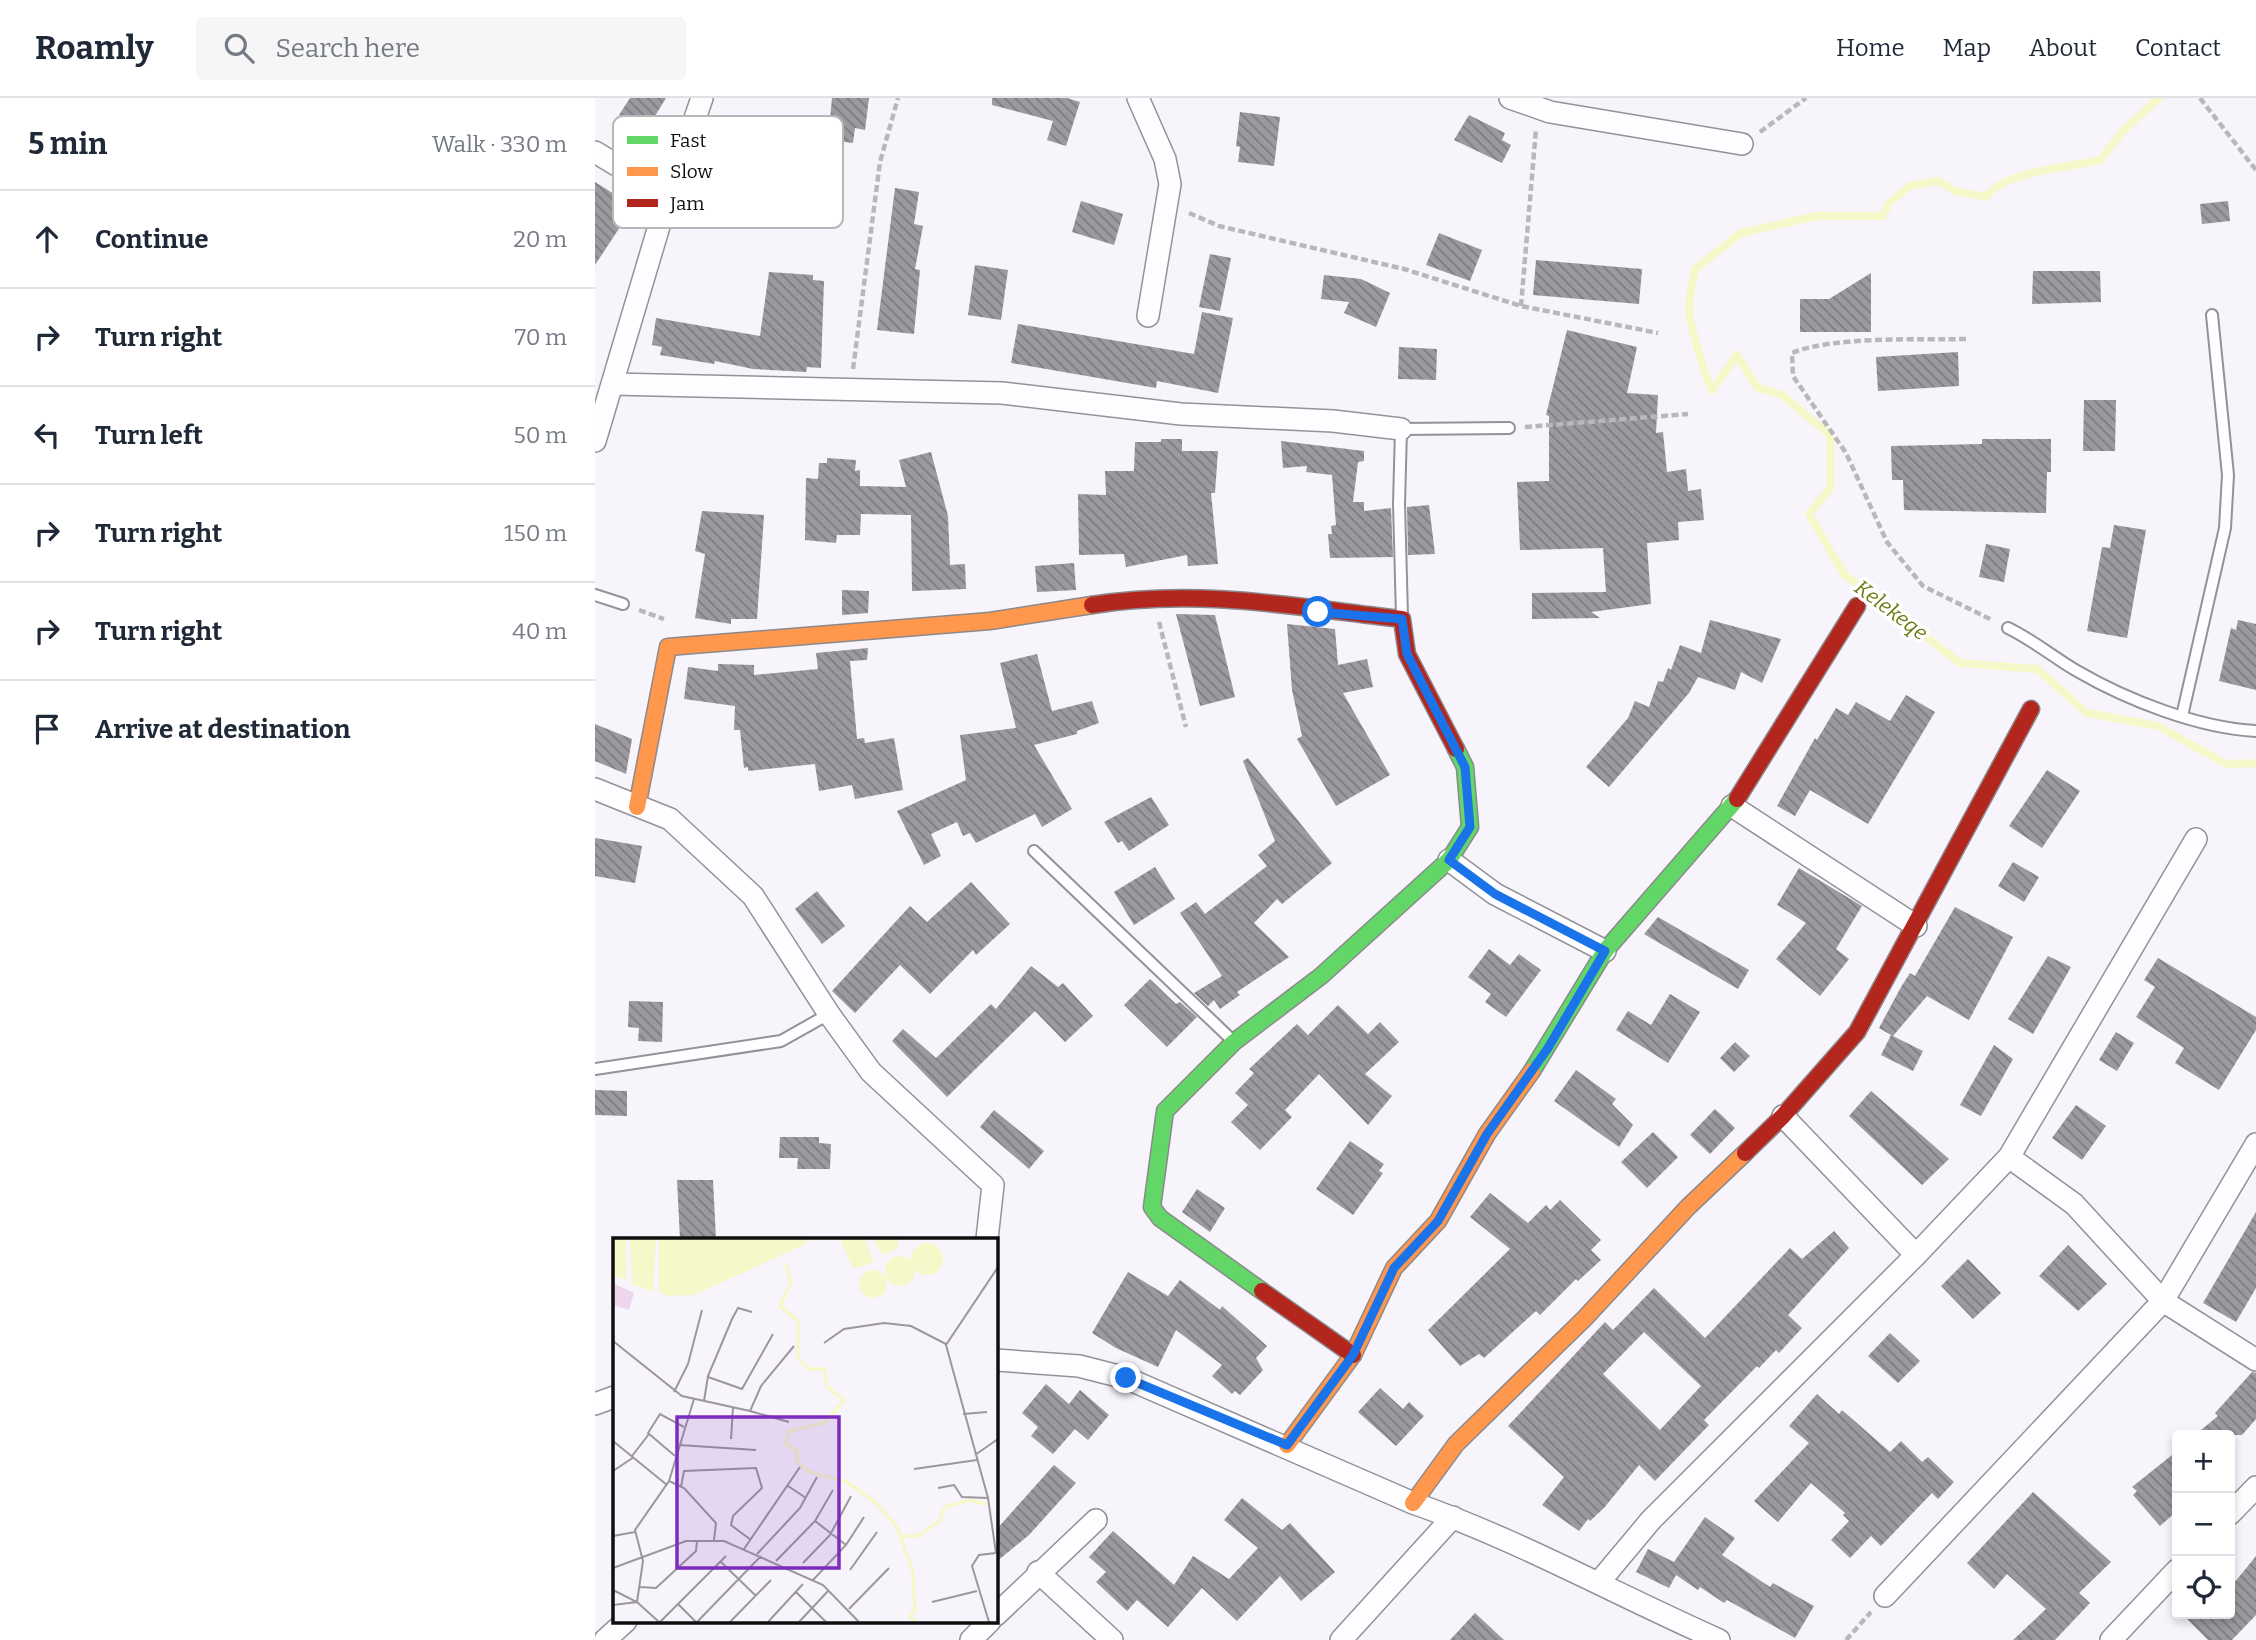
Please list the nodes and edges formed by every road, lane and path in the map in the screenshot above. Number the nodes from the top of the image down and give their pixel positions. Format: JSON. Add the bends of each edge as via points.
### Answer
{"nodes":[{"id":1,"x":702,"y":98,"type":"edge"},
{"id":2,"x":898,"y":98,"type":"edge"},
{"id":3,"x":1137,"y":98,"type":"edge"},
{"id":4,"x":1510,"y":98,"type":"edge"},
{"id":5,"x":1806,"y":98,"type":"edge"},
{"id":6,"x":2200,"y":98,"type":"edge"},
{"id":7,"x":1539,"y":107,"type":"junction"},
{"id":8,"x":696,"y":116,"type":"edge"},
{"id":9,"x":1742,"y":144,"type":"joint"},
{"id":10,"x":595,"y":152,"type":"edge"},
{"id":11,"x":613,"y":163,"type":"edge"},
{"id":12,"x":2256,"y":170,"type":"edge"},
{"id":13,"x":1168,"y":204,"type":"junction"},
{"id":14,"x":659,"y":228,"type":"edge"},
{"id":15,"x":1521,"y":306,"type":"junction"},
{"id":16,"x":2212,"y":315,"type":"dead end"},
{"id":17,"x":1148,"y":316,"type":"dead end"},
{"id":18,"x":1658,"y":333,"type":"dead end"},
{"id":19,"x":1966,"y":339,"type":"dead end"},
{"id":20,"x":614,"y":384,"type":"junction"},
{"id":21,"x":850,"y":387,"type":"junction"},
{"id":22,"x":1688,"y":414,"type":"dead end"},
{"id":23,"x":1509,"y":428,"type":"joint"},
{"id":24,"x":1401,"y":429,"type":"junction"},
{"id":25,"x":595,"y":441,"type":"edge"},
{"id":26,"x":595,"y":595,"type":"edge"},
{"id":27,"x":1153,"y":598,"type":"junction"},
{"id":28,"x":623,"y":604,"type":"joint"},
{"id":29,"x":1857,"y":606,"type":"dead end"},
{"id":30,"x":1402,"y":619,"type":"junction"},
{"id":31,"x":2008,"y":628,"type":"joint"},
{"id":32,"x":668,"y":647,"type":"junction"},
{"id":33,"x":2031,"y":709,"type":"dead end"},
{"id":34,"x":2182,"y":716,"type":"junction"},
{"id":35,"x":1186,"y":727,"type":"dead end"},
{"id":36,"x":2256,"y":731,"type":"edge"},
{"id":37,"x":595,"y":789,"type":"edge"},
{"id":38,"x":1732,"y":806,"type":"junction"},
{"id":39,"x":637,"y":807,"type":"junction"},
{"id":40,"x":2196,"y":839,"type":"dead end"},
{"id":41,"x":1034,"y":851,"type":"dead end"},
{"id":42,"x":1449,"y":860,"type":"junction"},
{"id":43,"x":1916,"y":926,"type":"junction"},
{"id":44,"x":1605,"y":951,"type":"junction"},
{"id":45,"x":829,"y":1014,"type":"junction"},
{"id":46,"x":1234,"y":1042,"type":"junction"},
{"id":47,"x":595,"y":1069,"type":"edge"},
{"id":48,"x":1783,"y":1116,"type":"junction"},
{"id":49,"x":2256,"y":1144,"type":"edge"},
{"id":50,"x":2009,"y":1157,"type":"junction"},
{"id":51,"x":987,"y":1238,"type":"edge"},
{"id":52,"x":1916,"y":1255,"type":"junction"},
{"id":53,"x":2163,"y":1301,"type":"junction"},
{"id":54,"x":1353,"y":1355,"type":"junction"},
{"id":55,"x":997,"y":1360,"type":"edge"},
{"id":56,"x":2256,"y":1360,"type":"edge"},
{"id":57,"x":613,"y":1398,"type":"edge"},
{"id":58,"x":595,"y":1404,"type":"edge"},
{"id":59,"x":1287,"y":1445,"type":"junction"},
{"id":60,"x":2256,"y":1487,"type":"edge"},
{"id":61,"x":1413,"y":1503,"type":"junction"},
{"id":62,"x":2235,"y":1509,"type":"edge"},
{"id":63,"x":1453,"y":1517,"type":"junction"},
{"id":64,"x":1096,"y":1520,"type":"dead end"},
{"id":65,"x":1038,"y":1572,"type":"junction"},
{"id":66,"x":2172,"y":1575,"type":"edge"},
{"id":67,"x":1600,"y":1581,"type":"junction"},
{"id":68,"x":1885,"y":1596,"type":"joint"},
{"id":69,"x":997,"y":1614,"type":"edge"},
{"id":70,"x":625,"y":1622,"type":"edge"},
{"id":71,"x":989,"y":1622,"type":"edge"},
{"id":72,"x":605,"y":1640,"type":"edge"},
{"id":73,"x":971,"y":1640,"type":"edge"},
{"id":74,"x":1112,"y":1640,"type":"edge"},
{"id":75,"x":1341,"y":1640,"type":"edge"},
{"id":76,"x":1719,"y":1640,"type":"edge"},
{"id":77,"x":1846,"y":1640,"type":"edge"},
{"id":78,"x":2111,"y":1640,"type":"edge"}],
"edges":[{"from":1,"to":8,"type":"street"},
{"from":2,"to":21,"type":"path","via":[[880,162]]},
{"from":3,"to":13,"type":"street","via":[[1165,159]]},
{"from":4,"to":7,"type":"street"},
{"from":5,"to":9,"type":"path"},
{"from":6,"to":12,"type":"path"},
{"from":7,"to":9,"type":"street"},
{"from":7,"to":15,"type":"path"},
{"from":10,"to":11,"type":"street"},
{"from":13,"to":15,"type":"path","via":[[1219,226],[1404,269]]},
{"from":13,"to":17,"type":"street"},
{"from":14,"to":20,"type":"street"},
{"from":15,"to":18,"type":"path"},
{"from":16,"to":34,"type":"lane","via":[[2228,475],[2225,528]]},
{"from":19,"to":31,"type":"path","via":[[1884,340],[1805,348],[1792,353],[1793,376],[1846,453],[1887,542],[1923,586]]},
{"from":20,"to":21,"type":"street"},
{"from":20,"to":25,"type":"street"},
{"from":21,"to":24,"type":"street","via":[[1002,393],[1146,410]]},
{"from":22,"to":23,"type":"path"},
{"from":23,"to":24,"type":"lane"},
{"from":24,"to":30,"type":"lane"},
{"from":26,"to":28,"type":"lane"},
{"from":27,"to":30,"type":"street","via":[[1211,597]]},
{"from":27,"to":32,"type":"street","via":[[990,621]]},
{"from":27,"to":35,"type":"path"},
{"from":28,"to":32,"type":"path","via":[[665,620]]},
{"from":29,"to":38,"type":"street"},
{"from":30,"to":42,"type":"street","via":[[1407,654],[1465,767],[1470,827]]},
{"from":31,"to":34,"type":"lane","via":[[2109,689]]},
{"from":32,"to":39,"type":"street"},
{"from":33,"to":43,"type":"street"},
{"from":34,"to":36,"type":"lane","via":[[2215,727]]},
{"from":37,"to":39,"type":"street"},
{"from":38,"to":43,"type":"street"},
{"from":38,"to":44,"type":"street"},
{"from":39,"to":45,"type":"street","via":[[670,819],[753,896]]},
{"from":40,"to":50,"type":"street"},
{"from":41,"to":46,"type":"lane"},
{"from":42,"to":44,"type":"street","via":[[1495,894]]},
{"from":42,"to":46,"type":"street","via":[[1321,976]]},
{"from":43,"to":48,"type":"street","via":[[1857,1032]]},
{"from":44,"to":54,"type":"street","via":[[1548,1048],[1487,1134],[1438,1221],[1394,1268]]},
{"from":45,"to":47,"type":"lane","via":[[781,1041]]},
{"from":45,"to":51,"type":"street","via":[[871,1072],[993,1185]]},
{"from":46,"to":54,"type":"street","via":[[1165,1111],[1152,1207],[1160,1218]]},
{"from":48,"to":52,"type":"street"},
{"from":48,"to":61,"type":"street","via":[[1456,1444]]},
{"from":49,"to":53,"type":"street"},
{"from":50,"to":52,"type":"street"},
{"from":50,"to":53,"type":"street","via":[[2074,1204]]},
{"from":52,"to":67,"type":"street","via":[[1651,1520]]},
{"from":53,"to":56,"type":"street"},
{"from":53,"to":68,"type":"street"},
{"from":54,"to":59,"type":"street"},
{"from":55,"to":59,"type":"street","via":[[1079,1366],[1126,1378]]},
{"from":57,"to":58,"type":"street"},
{"from":59,"to":61,"type":"street"},
{"from":60,"to":62,"type":"street"},
{"from":61,"to":63,"type":"street"},
{"from":63,"to":67,"type":"street"},
{"from":63,"to":75,"type":"street"},
{"from":64,"to":65,"type":"street"},
{"from":65,"to":69,"type":"street"},
{"from":65,"to":74,"type":"street"},
{"from":66,"to":78,"type":"street"},
{"from":67,"to":76,"type":"street"},
{"from":68,"to":77,"type":"path"},
{"from":70,"to":72,"type":"street"},
{"from":71,"to":73,"type":"street"}]}
